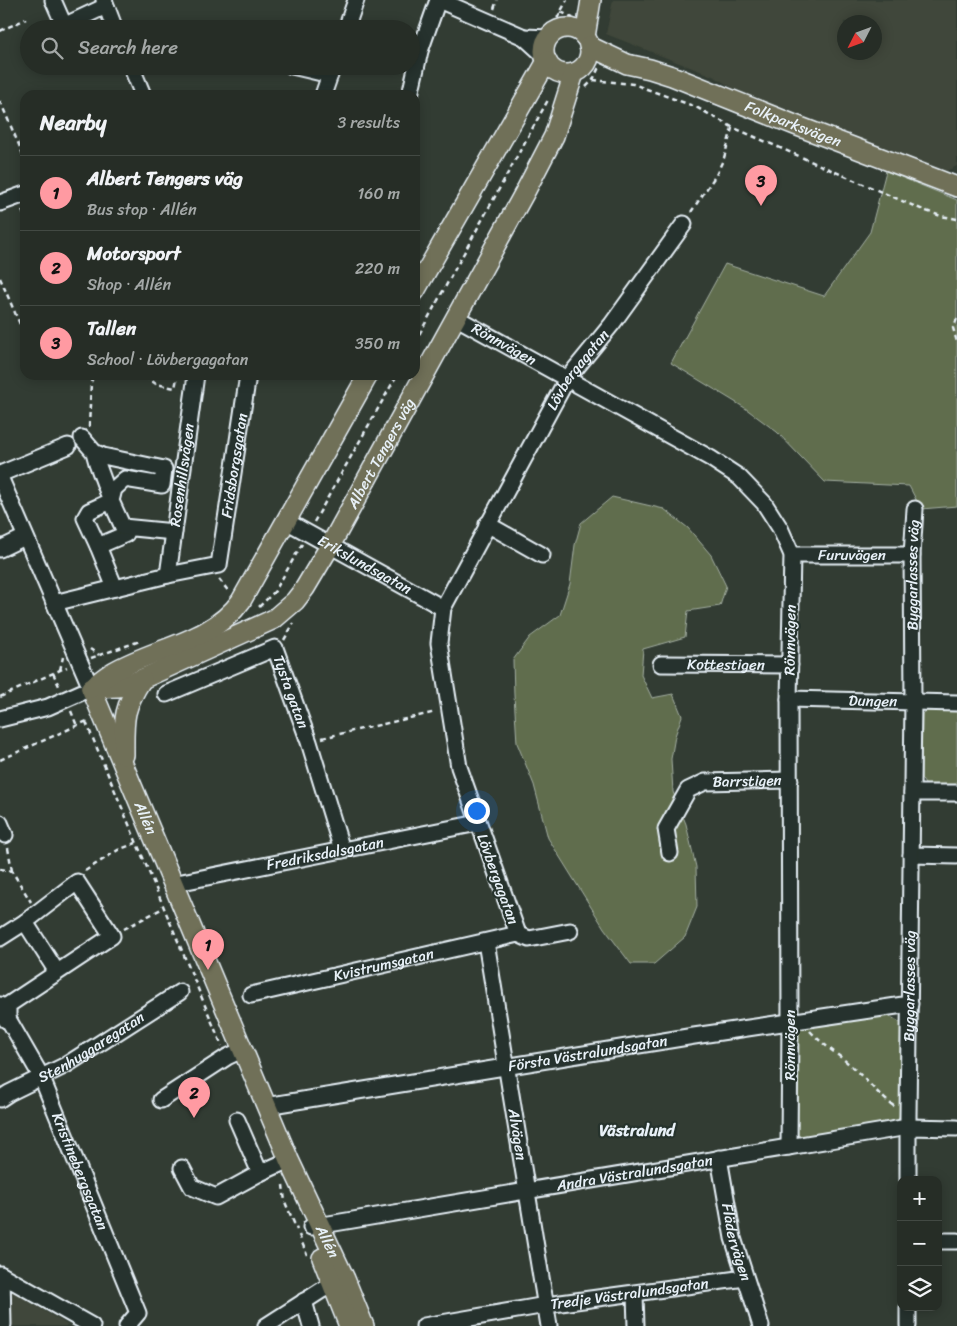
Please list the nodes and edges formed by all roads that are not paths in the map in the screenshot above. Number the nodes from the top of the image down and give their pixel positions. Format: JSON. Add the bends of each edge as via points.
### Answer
{"nodes":[{"id":1,"x":53,"y":0,"type":"edge"},
{"id":2,"x":356,"y":0,"type":"edge"},
{"id":3,"x":438,"y":0,"type":"edge"},
{"id":4,"x":582,"y":0,"type":"edge"},
{"id":5,"x":591,"y":0,"type":"edge"},
{"id":6,"x":105,"y":3,"type":"edge"},
{"id":7,"x":59,"y":20,"type":"edge"},
{"id":8,"x":74,"y":20,"type":"edge"},
{"id":9,"x":112,"y":20,"type":"edge"},
{"id":10,"x":349,"y":20,"type":"edge"},
{"id":11,"x":536,"y":37,"type":"junction"},
{"id":12,"x":582,"y":50,"type":"junction"},
{"id":13,"x":420,"y":51,"type":"edge"},
{"id":14,"x":546,"y":59,"type":"junction"},
{"id":15,"x":135,"y":75,"type":"edge"},
{"id":16,"x":330,"y":75,"type":"edge"},
{"id":17,"x":415,"y":75,"type":"edge"},
{"id":18,"x":141,"y":90,"type":"edge"},
{"id":19,"x":325,"y":90,"type":"edge"},
{"id":20,"x":411,"y":90,"type":"edge"},
{"id":21,"x":957,"y":187,"type":"edge"},
{"id":22,"x":20,"y":196,"type":"edge"},
{"id":23,"x":0,"y":203,"type":"edge"},
{"id":24,"x":684,"y":224,"type":"road end"},
{"id":25,"x":420,"y":282,"type":"edge"},
{"id":26,"x":455,"y":317,"type":"junction"},
{"id":27,"x":567,"y":379,"type":"junction"},
{"id":28,"x":195,"y":380,"type":"edge"},
{"id":29,"x":247,"y":380,"type":"edge"},
{"id":30,"x":365,"y":380,"type":"edge"},
{"id":31,"x":82,"y":438,"type":"road end"},
{"id":32,"x":68,"y":446,"type":"dead end"},
{"id":33,"x":94,"y":452,"type":"junction"},
{"id":34,"x":121,"y":458,"type":"junction"},
{"id":35,"x":0,"y":475,"type":"edge"},
{"id":36,"x":124,"y":480,"type":"junction"},
{"id":37,"x":111,"y":501,"type":"junction"},
{"id":38,"x":915,"y":509,"type":"dead end"},
{"id":39,"x":286,"y":521,"type":"junction"},
{"id":40,"x":487,"y":524,"type":"junction"},
{"id":41,"x":123,"y":527,"type":"junction"},
{"id":42,"x":174,"y":532,"type":"junction"},
{"id":43,"x":25,"y":537,"type":"junction"},
{"id":44,"x":98,"y":546,"type":"junction"},
{"id":45,"x":330,"y":546,"type":"junction"},
{"id":46,"x":0,"y":549,"type":"edge"},
{"id":47,"x":792,"y":554,"type":"junction"},
{"id":48,"x":542,"y":555,"type":"dead end"},
{"id":49,"x":912,"y":555,"type":"junction"},
{"id":50,"x":168,"y":575,"type":"junction"},
{"id":51,"x":115,"y":588,"type":"junction"},
{"id":52,"x":54,"y":603,"type":"junction"},
{"id":53,"x":443,"y":608,"type":"junction"},
{"id":54,"x":661,"y":664,"type":"dead end"},
{"id":55,"x":790,"y":665,"type":"junction"},
{"id":56,"x":142,"y":679,"type":"junction"},
{"id":57,"x":91,"y":688,"type":"junction"},
{"id":58,"x":166,"y":694,"type":"dead end"},
{"id":59,"x":789,"y":699,"type":"junction"},
{"id":60,"x":912,"y":701,"type":"junction"},
{"id":61,"x":957,"y":703,"type":"edge"},
{"id":62,"x":0,"y":719,"type":"edge"},
{"id":63,"x":124,"y":764,"type":"junction"},
{"id":64,"x":790,"y":780,"type":"junction"},
{"id":65,"x":912,"y":793,"type":"junction"},
{"id":66,"x":957,"y":793,"type":"edge"},
{"id":67,"x":478,"y":823,"type":"junction"},
{"id":68,"x":342,"y":850,"type":"junction"},
{"id":69,"x":670,"y":852,"type":"dead end"},
{"id":70,"x":911,"y":855,"type":"junction"},
{"id":71,"x":957,"y":856,"type":"edge"},
{"id":72,"x":172,"y":884,"type":"junction"},
{"id":73,"x":31,"y":917,"type":"junction"},
{"id":74,"x":570,"y":931,"type":"dead end"},
{"id":75,"x":518,"y":934,"type":"junction"},
{"id":76,"x":0,"y":938,"type":"edge"},
{"id":77,"x":486,"y":942,"type":"junction"},
{"id":78,"x":57,"y":972,"type":"junction"},
{"id":79,"x":180,"y":992,"type":"dead end"},
{"id":80,"x":251,"y":995,"type":"dead end"},
{"id":81,"x":910,"y":1004,"type":"junction"},
{"id":82,"x":3,"y":1016,"type":"edge"},
{"id":83,"x":795,"y":1021,"type":"junction"},
{"id":84,"x":235,"y":1053,"type":"junction"},
{"id":85,"x":506,"y":1067,"type":"junction"},
{"id":86,"x":41,"y":1076,"type":"junction"},
{"id":87,"x":0,"y":1100,"type":"edge"},
{"id":88,"x":161,"y":1100,"type":"dead end"},
{"id":89,"x":266,"y":1106,"type":"junction"},
{"id":90,"x":237,"y":1120,"type":"dead end"},
{"id":91,"x":908,"y":1122,"type":"junction"},
{"id":92,"x":957,"y":1128,"type":"edge"},
{"id":93,"x":789,"y":1147,"type":"junction"},
{"id":94,"x":719,"y":1158,"type":"junction"},
{"id":95,"x":283,"y":1162,"type":"junction"},
{"id":96,"x":182,"y":1168,"type":"dead end"},
{"id":97,"x":260,"y":1173,"type":"junction"},
{"id":98,"x":908,"y":1176,"type":"edge"},
{"id":99,"x":527,"y":1191,"type":"junction"},
{"id":100,"x":315,"y":1226,"type":"junction"},
{"id":101,"x":942,"y":1241,"type":"edge"},
{"id":102,"x":957,"y":1241,"type":"edge"},
{"id":103,"x":1,"y":1274,"type":"edge"},
{"id":104,"x":745,"y":1278,"type":"junction"},
{"id":105,"x":338,"y":1282,"type":"junction"},
{"id":106,"x":635,"y":1294,"type":"junction"},
{"id":107,"x":304,"y":1302,"type":"junction"},
{"id":108,"x":546,"y":1305,"type":"junction"},
{"id":109,"x":908,"y":1311,"type":"edge"},
{"id":110,"x":3,"y":1325,"type":"dead end"},
{"id":111,"x":92,"y":1326,"type":"edge"},
{"id":112,"x":128,"y":1326,"type":"edge"},
{"id":113,"x":266,"y":1326,"type":"edge"},
{"id":114,"x":311,"y":1326,"type":"edge"},
{"id":115,"x":349,"y":1326,"type":"edge"},
{"id":116,"x":364,"y":1326,"type":"edge"},
{"id":117,"x":424,"y":1326,"type":"edge"},
{"id":118,"x":549,"y":1326,"type":"edge"},
{"id":119,"x":636,"y":1326,"type":"edge"},
{"id":120,"x":761,"y":1326,"type":"edge"},
{"id":121,"x":908,"y":1326,"type":"edge"}],
"edges":[{"from":1,"to":7,"type":"street"},
{"from":2,"to":10,"type":"street"},
{"from":3,"to":11,"type":"street"},
{"from":3,"to":13,"type":"street"},
{"from":4,"to":12,"type":"main road","name":"Albert Tengers väg"},
{"from":5,"to":12,"type":"main road","name":"Albert Tengers väg"},
{"from":6,"to":8,"type":"street"},
{"from":6,"to":9,"type":"street"},
{"from":11,"to":12,"type":"main road","via":[[556,31]]},
{"from":11,"to":14,"type":"main road","via":[[545,47]]},
{"from":12,"to":14,"type":"main road","via":[[566,74],[552,68]]},
{"from":12,"to":21,"type":"main road","name":"Folkparksvägen","via":[[672,76]]},
{"from":12,"to":26,"type":"main road","name":"Albert Tengers väg","via":[[554,136]]},
{"from":14,"to":25,"type":"main road"},
{"from":15,"to":18,"type":"street"},
{"from":16,"to":19,"type":"street"},
{"from":17,"to":20,"type":"street"},
{"from":22,"to":23,"type":"street"},
{"from":24,"to":27,"type":"street","name":"Lövbergagatan","via":[[612,324]]},
{"from":26,"to":27,"type":"street","name":"Rönnvägen"},
{"from":26,"to":45,"type":"main road","name":"Albert Tengers väg"},
{"from":27,"to":40,"type":"street","name":"Lövbergagatan"},
{"from":27,"to":47,"type":"street","name":"Rönnvägen","via":[[739,477],[764,503]]},
{"from":28,"to":42,"type":"street","name":"Rosenhillsvägen"},
{"from":29,"to":50,"type":"street","name":"Fridsborgsgatan","via":[[219,565]]},
{"from":30,"to":39,"type":"main road","name":"Albert Tengers väg"},
{"from":31,"to":33,"type":"street"},
{"from":32,"to":35,"type":"street"},
{"from":33,"to":34,"type":"street"},
{"from":33,"to":37,"type":"street"},
{"from":34,"to":36,"type":"street","via":[[127,470]]},
{"from":34,"to":36,"type":"street","via":[[164,469],[162,485]]},
{"from":35,"to":43,"type":"street","name":"Allén"},
{"from":36,"to":37,"type":"street","via":[[114,489]]},
{"from":37,"to":41,"type":"street"},
{"from":37,"to":44,"type":"street","via":[[89,512],[85,518]]},
{"from":38,"to":49,"type":"street","name":"Byggarlasses väg"},
{"from":39,"to":45,"type":"street","name":"Erikslundsgatan"},
{"from":39,"to":57,"type":"main road","name":"Albert Tengers väg","via":[[241,601],[224,620],[113,672]]},
{"from":40,"to":48,"type":"street"},
{"from":40,"to":53,"type":"street","name":"Lövbergagatan"},
{"from":41,"to":42,"type":"street"},
{"from":41,"to":44,"type":"street","via":[[126,534]]},
{"from":42,"to":50,"type":"street","name":"Rosenhillsvägen"},
{"from":43,"to":46,"type":"street"},
{"from":43,"to":52,"type":"street","name":"Allén"},
{"from":44,"to":51,"type":"street"},
{"from":45,"to":53,"type":"street","name":"Erikslundsgatan"},
{"from":45,"to":56,"type":"main road","name":"Albert Tengers väg","via":[[305,588],[279,615],[262,626]]},
{"from":47,"to":49,"type":"street","name":"Furuvägen"},
{"from":47,"to":55,"type":"street","name":"Rönnvägen"},
{"from":49,"to":60,"type":"street","name":"Byggarlasses väg"},
{"from":50,"to":51,"type":"street"},
{"from":51,"to":52,"type":"street"},
{"from":52,"to":57,"type":"street","name":"Allén"},
{"from":53,"to":67,"type":"street","name":"Lövbergagatan","via":[[439,643],[449,709],[459,767]]},
{"from":54,"to":55,"type":"street","name":"Kottestigen"},
{"from":55,"to":59,"type":"street","name":"Rönnvägen"},
{"from":56,"to":57,"type":"main road","name":"Albert Tengers väg","via":[[119,687]]},
{"from":56,"to":63,"type":"main road","via":[[126,707]]},
{"from":57,"to":62,"type":"street","name":"Albert Tengers väg","via":[[48,707]]},
{"from":57,"to":63,"type":"main road","name":"Allén"},
{"from":58,"to":68,"type":"street","name":"Tysta gatan","via":[[275,648]]},
{"from":59,"to":60,"type":"street","name":"Dungen"},
{"from":59,"to":64,"type":"street","name":"Rönnvägen"},
{"from":60,"to":61,"type":"street","name":"Dungen"},
{"from":60,"to":65,"type":"street","name":"Byggarlasses väg"},
{"from":63,"to":72,"type":"main road","name":"Allén"},
{"from":64,"to":69,"type":"street","name":"Barrstigen","via":[[705,782],[688,790],[666,829]]},
{"from":64,"to":83,"type":"street","name":"Rönnvägen","via":[[788,853]]},
{"from":65,"to":66,"type":"street"},
{"from":65,"to":70,"type":"street","name":"Byggarlasses väg"},
{"from":67,"to":68,"type":"street","name":"Fredriksdalsgatan"},
{"from":67,"to":75,"type":"street","name":"Lövbergagatan"},
{"from":68,"to":72,"type":"street","name":"Fredriksdalsgatan"},
{"from":70,"to":71,"type":"street"},
{"from":70,"to":81,"type":"street","name":"Byggarlasses väg"},
{"from":72,"to":84,"type":"main road","name":"Allén"},
{"from":73,"to":76,"type":"street"},
{"from":73,"to":78,"type":"street"},
{"from":73,"to":78,"type":"street","name":"Kristinebergsgatan","via":[[77,882],[112,936]]},
{"from":74,"to":75,"type":"street","via":[[529,940]]},
{"from":75,"to":77,"type":"street","name":"Kvistrumsgatan"},
{"from":77,"to":80,"type":"street","name":"Kvistrumsgatan"},
{"from":77,"to":85,"type":"street","name":"Alvägen"},
{"from":78,"to":82,"type":"street","name":"Kristinebergsgatan","via":[[8,1005]]},
{"from":79,"to":86,"type":"street","name":"Stenhuggaregatan","via":[[66,1065]]},
{"from":81,"to":83,"type":"street","name":"Första Västralundsgatan"},
{"from":81,"to":91,"type":"street","name":"Byggarlasses väg"},
{"from":82,"to":86,"type":"street","name":"Kristinebergsgatan"},
{"from":83,"to":85,"type":"street","name":"Första Västralundsgatan"},
{"from":83,"to":93,"type":"street","name":"Rönnvägen"},
{"from":84,"to":88,"type":"street"},
{"from":84,"to":89,"type":"main road","name":"Allén"},
{"from":85,"to":89,"type":"street","name":"Första Västralundsgatan"},
{"from":85,"to":99,"type":"street","name":"Alvägen"},
{"from":86,"to":87,"type":"street","name":"Stenhuggaregatan"},
{"from":86,"to":112,"type":"street","name":"Kristinebergsgatan","via":[[138,1313]]},
{"from":89,"to":95,"type":"main road","name":"Allén"},
{"from":90,"to":97,"type":"street"},
{"from":91,"to":92,"type":"street","name":"Andra Västralundsgatan"},
{"from":91,"to":93,"type":"street","name":"Andra Västralundsgatan"},
{"from":91,"to":98,"type":"street","name":"Byggarlasses väg"},
{"from":93,"to":94,"type":"street","name":"Andra Västralundsgatan"},
{"from":94,"to":99,"type":"street","name":"Andra Västralundsgatan"},
{"from":94,"to":104,"type":"street","name":"Flädervägen","via":[[733,1238]]},
{"from":95,"to":97,"type":"street"},
{"from":95,"to":100,"type":"main road","name":"Allén"},
{"from":96,"to":97,"type":"street","via":[[192,1186],[216,1197]]},
{"from":99,"to":100,"type":"street","name":"Andra Västralundsgatan"},
{"from":99,"to":108,"type":"street","name":"Alvägen"},
{"from":100,"to":105,"type":"main road","name":"Allén"},
{"from":101,"to":102,"type":"street"},
{"from":103,"to":110,"type":"street"},
{"from":103,"to":111,"type":"street"},
{"from":104,"to":106,"type":"street","name":"Tredje Västralundsgatan"},
{"from":104,"to":120,"type":"street","name":"Flädervägen"},
{"from":105,"to":107,"type":"street"},
{"from":105,"to":115,"type":"main road","name":"Allén"},
{"from":105,"to":116,"type":"main road","name":"Allén"},
{"from":106,"to":108,"type":"street","name":"Tredje Västralundsgatan"},
{"from":106,"to":119,"type":"street"},
{"from":107,"to":113,"type":"street"},
{"from":107,"to":114,"type":"street"},
{"from":108,"to":117,"type":"street","name":"Tredje Västralundsgatan"},
{"from":108,"to":118,"type":"street","name":"Alvägen"},
{"from":109,"to":121,"type":"street"}]}
